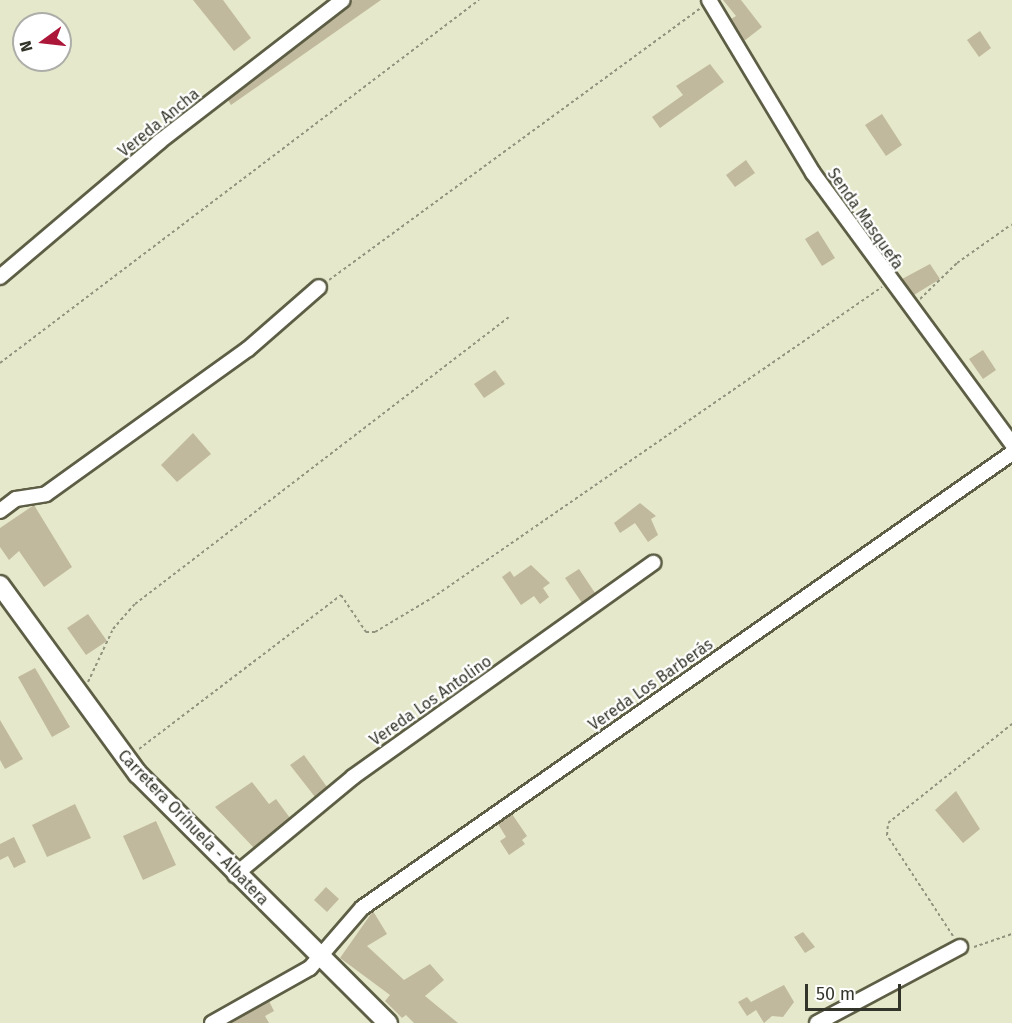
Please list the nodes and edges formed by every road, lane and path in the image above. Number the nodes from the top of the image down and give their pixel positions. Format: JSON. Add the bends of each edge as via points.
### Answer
{"nodes":[{"id":1,"x":343,"y":0,"type":"edge"},
{"id":2,"x":479,"y":0,"type":"edge"},
{"id":3,"x":709,"y":1,"type":"edge"},
{"id":4,"x":1012,"y":224,"type":"edge"},
{"id":5,"x":0,"y":278,"type":"edge"},
{"id":6,"x":889,"y":282,"type":"junction"},
{"id":7,"x":319,"y":287,"type":"joint"},
{"id":8,"x":908,"y":308,"type":"junction"},
{"id":9,"x":509,"y":317,"type":"dead end"},
{"id":10,"x":0,"y":363,"type":"edge"},
{"id":11,"x":1012,"y":444,"type":"edge"},
{"id":12,"x":1012,"y":453,"type":"edge"},
{"id":13,"x":0,"y":511,"type":"edge"},
{"id":14,"x":653,"y":563,"type":"dead end"},
{"id":15,"x":0,"y":585,"type":"edge"},
{"id":16,"x":79,"y":697,"type":"junction"},
{"id":17,"x":1012,"y":724,"type":"edge"},
{"id":18,"x":126,"y":761,"type":"junction"},
{"id":19,"x":235,"y":875,"type":"junction"},
{"id":20,"x":1012,"y":933,"type":"edge"},
{"id":21,"x":960,"y":947,"type":"junction"},
{"id":22,"x":319,"y":957,"type":"junction"},
{"id":23,"x":212,"y":1023,"type":"edge"},
{"id":24,"x":388,"y":1023,"type":"edge"},
{"id":25,"x":817,"y":1023,"type":"edge"}],
"edges":[{"from":1,"to":5,"type":"street","name":"Vereda Ancha","via":[[159,142]]},
{"from":2,"to":10,"type":"path"},
{"from":3,"to":6,"type":"street","name":"Senda Masquefa","via":[[807,164]]},
{"from":3,"to":7,"type":"path"},
{"from":4,"to":8,"type":"path","via":[[957,263],[948,277]]},
{"from":6,"to":8,"type":"street","name":"Senda Masquefa"},
{"from":6,"to":18,"type":"path","via":[[442,592],[375,632],[366,632],[341,595],[158,730]]},
{"from":7,"to":13,"type":"street","via":[[248,349],[46,494],[16,499]]},
{"from":8,"to":11,"type":"street","name":"Senda Masquefa"},
{"from":9,"to":16,"type":"path","via":[[135,604],[113,629]]},
{"from":12,"to":22,"type":"street","name":"Vereda Los Barberás","via":[[362,908]]},
{"from":14,"to":19,"type":"street","name":"Vereda Los Antolino","via":[[353,777]]},
{"from":15,"to":16,"type":"main road","name":"Carretera Orihuela - Albatera"},
{"from":16,"to":18,"type":"main road","name":"Carretera Orihuela - Albatera"},
{"from":17,"to":21,"type":"path","via":[[888,823],[887,835]]},
{"from":18,"to":19,"type":"main road","name":"Carretera Orihuela - Albatera"},
{"from":19,"to":22,"type":"main road","name":"Carretera Orihuela - Albatera"},
{"from":20,"to":21,"type":"path","via":[[977,947]]},
{"from":21,"to":25,"type":"street"},
{"from":22,"to":23,"type":"street","name":"Vereda Los Barberás","via":[[304,973]]},
{"from":22,"to":24,"type":"main road","name":"Carretera Orihuela - Albatera"}]}
